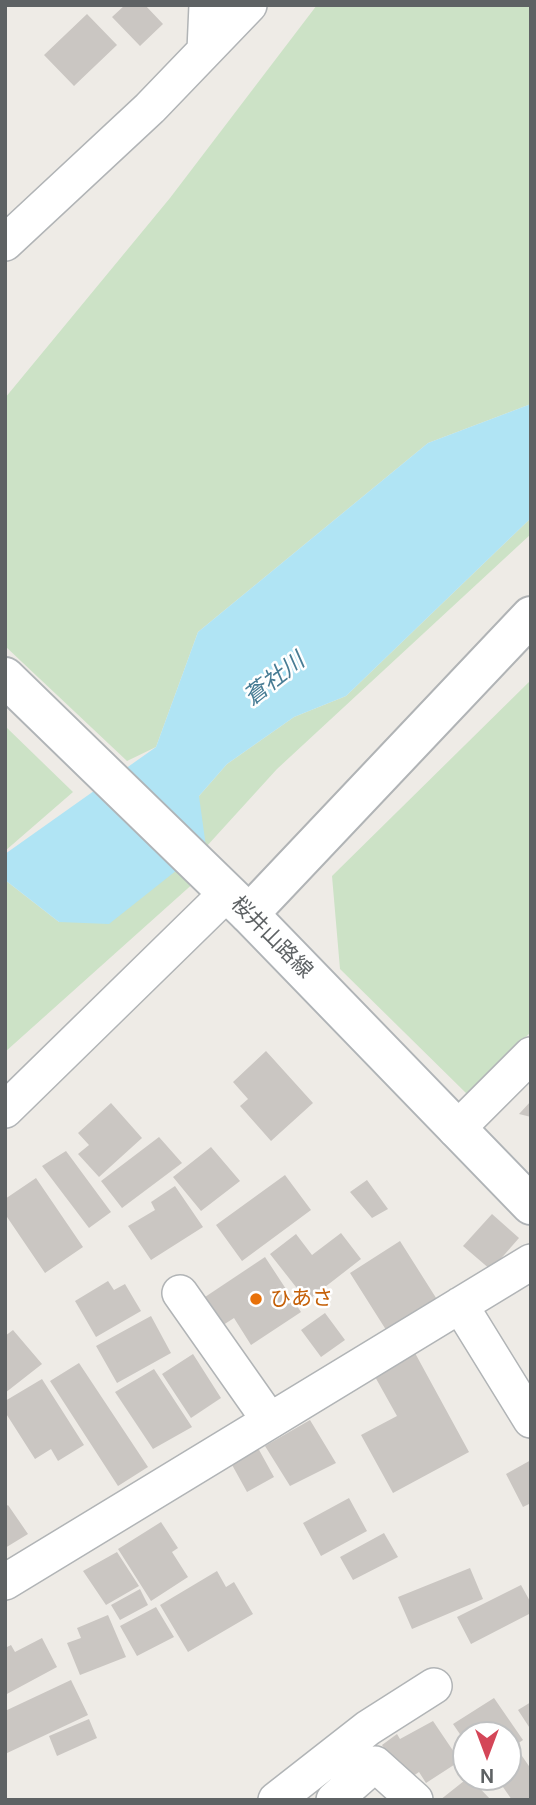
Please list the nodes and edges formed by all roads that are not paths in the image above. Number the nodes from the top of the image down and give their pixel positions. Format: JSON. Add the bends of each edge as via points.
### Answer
{"nodes":[{"id":1,"x":207,"y":5,"type":"edge"},
{"id":2,"x":249,"y":5,"type":"edge"},
{"id":3,"x":205,"y":50,"type":"junction"},
{"id":4,"x":5,"y":243,"type":"edge"},
{"id":5,"x":531,"y":617,"type":"edge"},
{"id":6,"x":5,"y":677,"type":"edge"},
{"id":7,"x":227,"y":893,"type":"junction"},
{"id":8,"x":531,"y":1055,"type":"edge"},
{"id":9,"x":5,"y":1110,"type":"edge"},
{"id":10,"x":456,"y":1130,"type":"junction"},
{"id":11,"x":531,"y":1205,"type":"edge"},
{"id":12,"x":531,"y":1262,"type":"edge"},
{"id":13,"x":180,"y":1293,"type":"dead end"},
{"id":14,"x":460,"y":1305,"type":"junction"},
{"id":15,"x":531,"y":1420,"type":"edge"},
{"id":16,"x":270,"y":1421,"type":"junction"},
{"id":17,"x":5,"y":1582,"type":"edge"},
{"id":18,"x":434,"y":1686,"type":"dead end"},
{"id":19,"x":276,"y":1800,"type":"edge"},
{"id":20,"x":334,"y":1800,"type":"edge"},
{"id":21,"x":415,"y":1800,"type":"edge"}],
"edges":[{"from":1,"to":3,"type":"street"},
{"from":2,"to":3,"type":"street"},
{"from":3,"to":4,"type":"street","via":[[150,108]]},
{"from":5,"to":7,"type":"main road"},
{"from":6,"to":7,"type":"main road","name":"桜井山路線"},
{"from":7,"to":9,"type":"street"},
{"from":7,"to":10,"type":"main road","name":"桜井山路線"},
{"from":8,"to":10,"type":"street"},
{"from":10,"to":11,"type":"main road","name":"桜井山路線"},
{"from":12,"to":14,"type":"street"},
{"from":13,"to":16,"type":"street"},
{"from":14,"to":15,"type":"street"},
{"from":14,"to":16,"type":"street"},
{"from":16,"to":17,"type":"street"},
{"from":18,"to":19,"type":"street","via":[[368,1728]]},
{"from":20,"to":21,"type":"street","via":[[375,1765]]}]}
